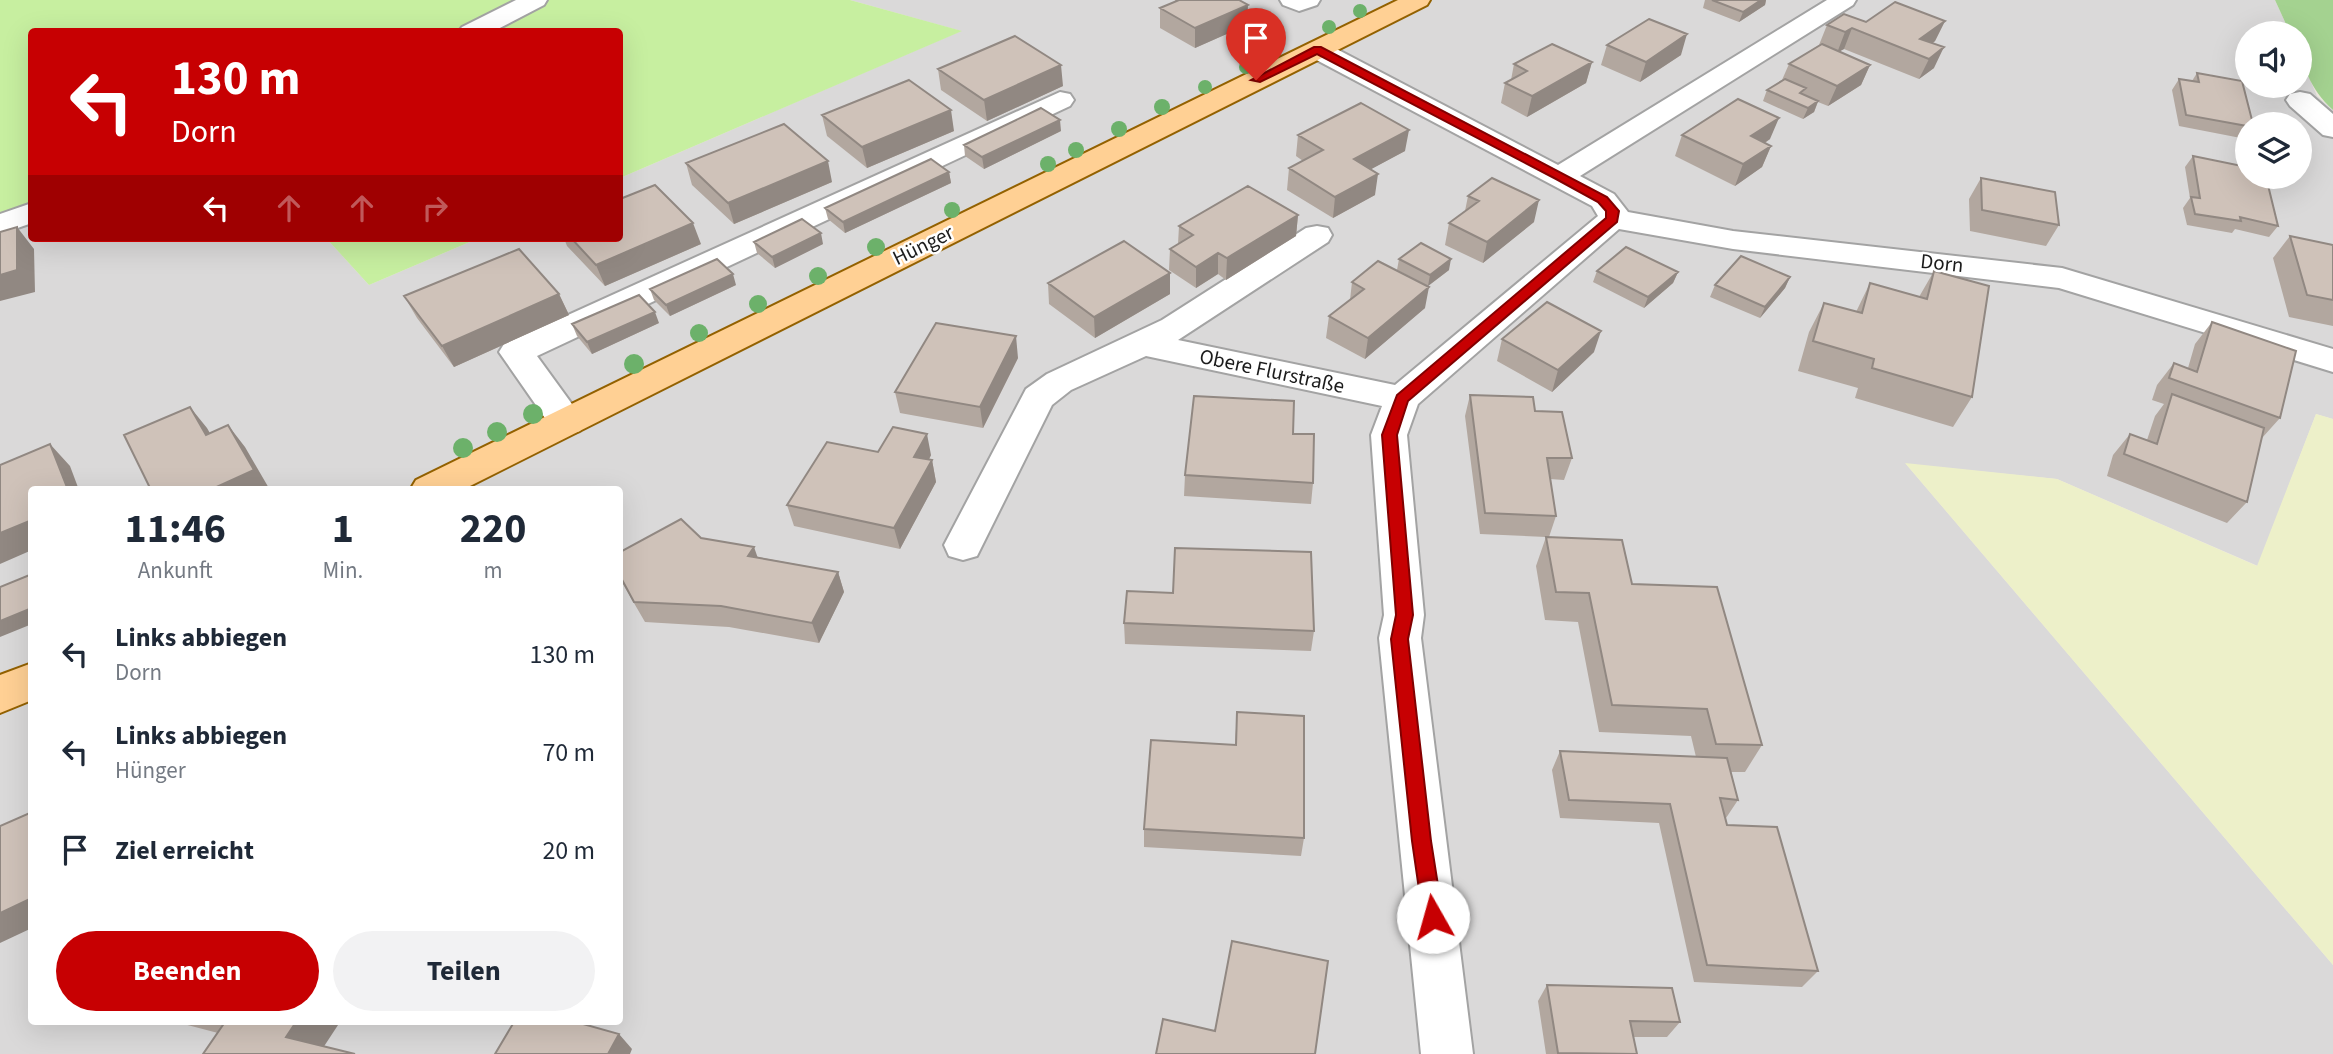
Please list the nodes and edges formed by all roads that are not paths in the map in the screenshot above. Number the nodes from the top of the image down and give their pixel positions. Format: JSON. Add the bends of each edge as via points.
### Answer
{"nodes":[{"id":1,"x":535,"y":0,"type":"edge"},
{"id":2,"x":1292,"y":0,"type":"edge"},
{"id":3,"x":1308,"y":0,"type":"edge"},
{"id":4,"x":1418,"y":0,"type":"edge"},
{"id":5,"x":1844,"y":0,"type":"edge"},
{"id":6,"x":479,"y":28,"type":"edge"},
{"id":7,"x":1318,"y":50,"type":"junction"},
{"id":8,"x":1060,"y":100,"type":"dead end"},
{"id":9,"x":2300,"y":100,"type":"dead end"},
{"id":10,"x":2333,"y":129,"type":"edge"},
{"id":11,"x":1560,"y":176,"type":"junction"},
{"id":12,"x":28,"y":214,"type":"edge"},
{"id":13,"x":1613,"y":219,"type":"junction"},
{"id":14,"x":0,"y":225,"type":"edge"},
{"id":15,"x":1317,"y":236,"type":"dead end"},
{"id":16,"x":1143,"y":344,"type":"junction"},
{"id":17,"x":2333,"y":361,"type":"edge"},
{"id":18,"x":1402,"y":398,"type":"junction"},
{"id":19,"x":568,"y":422,"type":"junction"},
{"id":20,"x":437,"y":486,"type":"edge"},
{"id":21,"x":963,"y":545,"type":"dead end"},
{"id":22,"x":28,"y":682,"type":"edge"},
{"id":23,"x":0,"y":695,"type":"edge"},
{"id":24,"x":1447,"y":1054,"type":"edge"}],
"edges":[{"from":1,"to":6,"type":"street"},
{"from":2,"to":3,"type":"street","via":[[1299,4]]},
{"from":4,"to":7,"type":"main road","name":"Hünger"},
{"from":5,"to":11,"type":"street"},
{"from":7,"to":11,"type":"street"},
{"from":7,"to":19,"type":"main road","name":"Hünger"},
{"from":8,"to":19,"type":"street","via":[[516,352]]},
{"from":9,"to":10,"type":"street"},
{"from":11,"to":13,"type":"street","via":[[1603,200],[1613,211]]},
{"from":12,"to":14,"type":"street"},
{"from":13,"to":17,"type":"street","name":"Dorn","via":[[1733,240],[2062,278]]},
{"from":13,"to":18,"type":"street"},
{"from":15,"to":16,"type":"street","name":"Obere Flurstraße"},
{"from":16,"to":18,"type":"street","name":"Obere Flurstraße"},
{"from":16,"to":21,"type":"street","name":"Obere Flurstraße","via":[[1059,382],[1038,398]]},
{"from":18,"to":24,"type":"street","via":[[1389,435],[1404,615],[1400,639]]},
{"from":19,"to":20,"type":"main road","name":"Hünger"},
{"from":22,"to":23,"type":"main road"}]}
